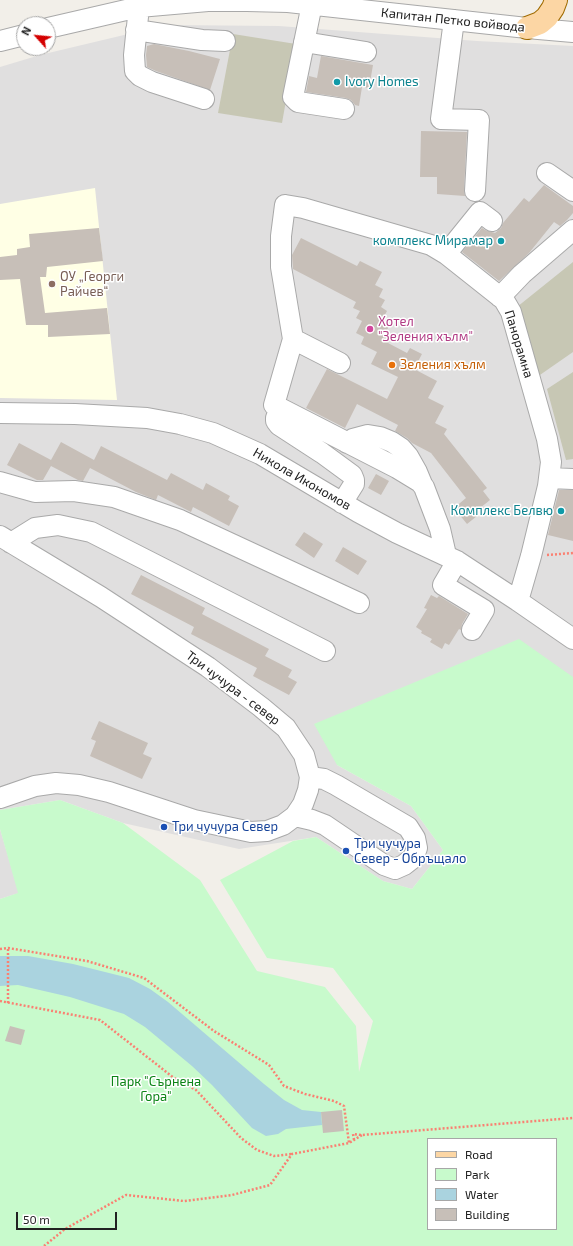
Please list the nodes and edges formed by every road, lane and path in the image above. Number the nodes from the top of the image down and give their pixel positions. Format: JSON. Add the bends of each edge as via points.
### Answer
{"nodes":[{"id":1,"x":556,"y":0,"type":"edge"},
{"id":2,"x":312,"y":4,"type":"junction"},
{"id":3,"x":139,"y":7,"type":"junction"},
{"id":4,"x":454,"y":20,"type":"junction"},
{"id":5,"x":56,"y":26,"type":"edge"},
{"id":6,"x":527,"y":28,"type":"junction"},
{"id":7,"x":136,"y":30,"type":"junction"},
{"id":8,"x":573,"y":32,"type":"edge"},
{"id":9,"x":16,"y":37,"type":"edge"},
{"id":10,"x":0,"y":41,"type":"edge"},
{"id":11,"x":225,"y":41,"type":"dead end"},
{"id":12,"x":304,"y":42,"type":"junction"},
{"id":13,"x":366,"y":52,"type":"dead end"},
{"id":14,"x":204,"y":98,"type":"dead end"},
{"id":15,"x":344,"y":109,"type":"dead end"},
{"id":16,"x":547,"y":173,"type":"dead end"},
{"id":17,"x":475,"y":191,"type":"dead end"},
{"id":18,"x":573,"y":191,"type":"edge"},
{"id":19,"x":492,"y":221,"type":"dead end"},
{"id":20,"x":573,"y":230,"type":"edge"},
{"id":21,"x":446,"y":254,"type":"junction"},
{"id":22,"x":500,"y":297,"type":"junction"},
{"id":23,"x":294,"y":340,"type":"junction"},
{"id":24,"x":340,"y":363,"type":"dead end"},
{"id":25,"x":280,"y":409,"type":"junction"},
{"id":26,"x":0,"y":413,"type":"edge"},
{"id":27,"x":550,"y":478,"type":"junction"},
{"id":28,"x":573,"y":479,"type":"edge"},
{"id":29,"x":0,"y":482,"type":"edge"},
{"id":30,"x":342,"y":503,"type":"junction"},
{"id":31,"x":5,"y":540,"type":"edge"},
{"id":32,"x":573,"y":553,"type":"edge"},
{"id":33,"x":531,"y":556,"type":"junction"},
{"id":34,"x":451,"y":558,"type":"junction"},
{"id":35,"x":518,"y":600,"type":"junction"},
{"id":36,"x":359,"y":603,"type":"dead end"},
{"id":37,"x":472,"y":630,"type":"dead end"},
{"id":38,"x":573,"y":639,"type":"edge"},
{"id":39,"x":325,"y":651,"type":"dead end"},
{"id":40,"x":310,"y":777,"type":"junction"},
{"id":41,"x":0,"y":798,"type":"edge"},
{"id":42,"x":295,"y":816,"type":"junction"},
{"id":43,"x":8,"y":948,"type":"junction"},
{"id":44,"x":0,"y":949,"type":"edge"},
{"id":45,"x":0,"y":1002,"type":"edge"},
{"id":46,"x":8,"y":1003,"type":"junction"},
{"id":47,"x":573,"y":1118,"type":"edge"},
{"id":48,"x":362,"y":1135,"type":"junction"},
{"id":49,"x":354,"y":1140,"type":"junction"},
{"id":50,"x":349,"y":1143,"type":"junction"},
{"id":51,"x":292,"y":1154,"type":"junction"},
{"id":52,"x":44,"y":1246,"type":"edge"}],
"edges":[{"from":1,"to":6,"type":"main road","via":[[547,17]]},
{"from":2,"to":3,"type":"street","name":"Капитан Петко войвода","via":[[208,2]]},
{"from":2,"to":4,"type":"street","name":"Капитан Петко войвода"},
{"from":2,"to":12,"type":"street"},
{"from":3,"to":5,"type":"street","name":"Капитан Петко войвода"},
{"from":3,"to":7,"type":"street"},
{"from":4,"to":6,"type":"street","name":"Капитан Петко войвода"},
{"from":4,"to":17,"type":"street","via":[[441,118],[479,120]]},
{"from":6,"to":8,"type":"street","name":"Капитан Петко войвода"},
{"from":7,"to":11,"type":"street"},
{"from":7,"to":14,"type":"street","via":[[133,63],[135,71],[152,82]]},
{"from":9,"to":10,"type":"street"},
{"from":12,"to":13,"type":"street"},
{"from":12,"to":15,"type":"street","via":[[293,97],[298,102]]},
{"from":16,"to":18,"type":"street"},
{"from":19,"to":21,"type":"street","via":[[480,212]]},
{"from":20,"to":22,"type":"street","via":[[522,274]]},
{"from":21,"to":22,"type":"street","name":"Панорамна"},
{"from":21,"to":23,"type":"street","name":"Панорамна","via":[[431,245],[390,232],[285,205],[281,267]]},
{"from":22,"to":27,"type":"street","name":"Панорамна","via":[[511,312],[547,439],[551,462]]},
{"from":23,"to":24,"type":"street"},
{"from":23,"to":25,"type":"street","via":[[274,405]]},
{"from":25,"to":30,"type":"street","via":[[276,418],[279,425],[354,477],[354,484]]},
{"from":25,"to":34,"type":"street","via":[[397,468],[422,484]]},
{"from":26,"to":30,"type":"street","name":"Никола Икономов","via":[[147,418],[197,428],[260,454]]},
{"from":27,"to":28,"type":"street"},
{"from":27,"to":33,"type":"street","name":"Панорамна"},
{"from":29,"to":36,"type":"street","via":[[35,492],[74,491],[114,497],[180,520]]},
{"from":30,"to":34,"type":"street","name":"Никола Икономов","via":[[397,533]]},
{"from":31,"to":39,"type":"street","via":[[35,528],[58,525],[91,532]]},
{"from":31,"to":40,"type":"street","name":"Три чучура - север","via":[[183,650],[261,707],[286,728],[304,755]]},
{"from":32,"to":33,"type":"path"},
{"from":33,"to":35,"type":"street","name":"Панорамна"},
{"from":34,"to":35,"type":"street","name":"Никола Икономов"},
{"from":34,"to":37,"type":"street","via":[[443,585],[484,610]]},
{"from":35,"to":38,"type":"street","name":"Никола Икономов"},
{"from":40,"to":42,"type":"street","name":"Три чучура - север","via":[[303,804]]},
{"from":40,"to":42,"type":"street","via":[[324,779],[336,785],[408,827],[415,838],[417,848],[413,858],[395,869],[384,865],[325,825]]},
{"from":41,"to":42,"type":"street","name":"Три чучура - север","via":[[35,786],[79,785],[109,792],[194,820],[251,832],[267,831],[283,825]]},
{"from":43,"to":44,"type":"path"},
{"from":43,"to":46,"type":"path"},
{"from":43,"to":50,"type":"path","via":[[87,961],[144,978],[214,1031],[269,1065],[284,1086],[344,1106]]},
{"from":45,"to":46,"type":"path"},
{"from":46,"to":51,"type":"path","via":[[100,1020],[174,1078],[196,1090],[241,1138],[257,1150],[274,1156]]},
{"from":47,"to":48,"type":"path"},
{"from":48,"to":49,"type":"path"},
{"from":48,"to":49,"type":"path","via":[[353,1134]]},
{"from":49,"to":50,"type":"path"},
{"from":50,"to":51,"type":"path"},
{"from":51,"to":52,"type":"path","via":[[270,1184],[232,1195],[184,1201],[126,1196],[65,1229]]}]}
